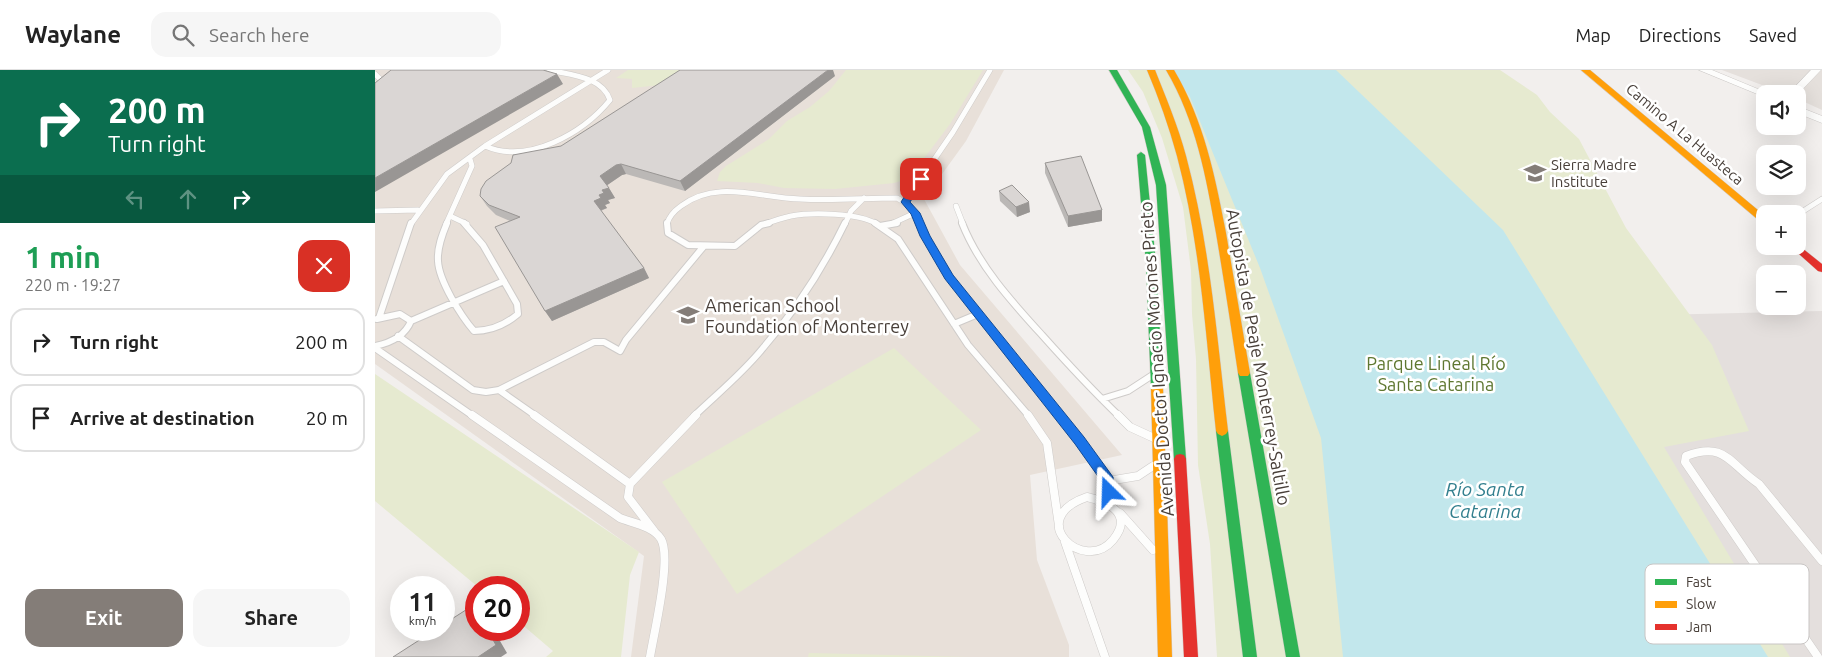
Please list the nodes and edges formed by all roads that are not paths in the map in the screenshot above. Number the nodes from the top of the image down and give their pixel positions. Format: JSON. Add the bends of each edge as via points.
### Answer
{"nodes":[{"id":1,"x":549,"y":70,"type":"edge"},
{"id":2,"x":608,"y":70,"type":"edge"},
{"id":3,"x":990,"y":70,"type":"edge"},
{"id":4,"x":1113,"y":70,"type":"edge"},
{"id":5,"x":1151,"y":70,"type":"edge"},
{"id":6,"x":1170,"y":70,"type":"edge"},
{"id":7,"x":1585,"y":70,"type":"edge"},
{"id":8,"x":1816,"y":70,"type":"edge"},
{"id":9,"x":1708,"y":71,"type":"edge"},
{"id":10,"x":1101,"y":73,"type":"dead end"},
{"id":11,"x":375,"y":74,"type":"edge"},
{"id":12,"x":589,"y":81,"type":"junction"},
{"id":13,"x":1802,"y":85,"type":"edge"},
{"id":14,"x":1756,"y":90,"type":"edge"},
{"id":15,"x":375,"y":93,"type":"edge"},
{"id":16,"x":1806,"y":113,"type":"edge"},
{"id":17,"x":1822,"y":120,"type":"edge"},
{"id":18,"x":1130,"y":124,"type":"dead end"},
{"id":19,"x":485,"y":146,"type":"junction"},
{"id":20,"x":1138,"y":146,"type":"dead end"},
{"id":21,"x":469,"y":159,"type":"junction"},
{"id":22,"x":865,"y":198,"type":"junction"},
{"id":23,"x":1822,"y":199,"type":"edge"},
{"id":24,"x":905,"y":202,"type":"junction"},
{"id":25,"x":956,"y":206,"type":"dead end"},
{"id":26,"x":1806,"y":209,"type":"edge"},
{"id":27,"x":418,"y":210,"type":"junction"},
{"id":28,"x":375,"y":211,"type":"edge"},
{"id":29,"x":915,"y":213,"type":"junction"},
{"id":30,"x":1756,"y":213,"type":"edge"},
{"id":31,"x":450,"y":216,"type":"junction"},
{"id":32,"x":848,"y":216,"type":"junction"},
{"id":33,"x":880,"y":226,"type":"junction"},
{"id":34,"x":704,"y":246,"type":"junction"},
{"id":35,"x":1805,"y":255,"type":"edge"},
{"id":36,"x":1822,"y":270,"type":"edge"},
{"id":37,"x":505,"y":281,"type":"junction"},
{"id":38,"x":456,"y":302,"type":"junction"},
{"id":39,"x":978,"y":314,"type":"junction"},
{"id":40,"x":377,"y":319,"type":"edge"},
{"id":41,"x":411,"y":320,"type":"junction"},
{"id":42,"x":954,"y":324,"type":"junction"},
{"id":43,"x":399,"y":336,"type":"junction"},
{"id":44,"x":375,"y":347,"type":"edge"},
{"id":45,"x":1157,"y":370,"type":"junction"},
{"id":46,"x":499,"y":390,"type":"junction"},
{"id":47,"x":1102,"y":400,"type":"junction"},
{"id":48,"x":1159,"y":440,"type":"junction"},
{"id":49,"x":1160,"y":452,"type":"junction"},
{"id":50,"x":1108,"y":481,"type":"junction"},
{"id":51,"x":630,"y":484,"type":"junction"},
{"id":52,"x":1109,"y":502,"type":"junction"},
{"id":53,"x":1117,"y":510,"type":"junction"},
{"id":54,"x":1059,"y":526,"type":"junction"},
{"id":55,"x":656,"y":534,"type":"junction"},
{"id":56,"x":1065,"y":542,"type":"junction"},
{"id":57,"x":1163,"y":561,"type":"junction"},
{"id":58,"x":1822,"y":561,"type":"edge"},
{"id":59,"x":1755,"y":564,"type":"edge"},
{"id":60,"x":1809,"y":644,"type":"edge"},
{"id":61,"x":650,"y":657,"type":"edge"},
{"id":62,"x":1105,"y":657,"type":"edge"},
{"id":63,"x":1165,"y":657,"type":"edge"},
{"id":64,"x":1191,"y":657,"type":"edge"},
{"id":65,"x":1250,"y":657,"type":"edge"},
{"id":66,"x":1293,"y":657,"type":"edge"},
{"id":67,"x":1818,"y":657,"type":"edge"}],
"edges":[{"from":1,"to":12,"type":"lane"},
{"from":2,"to":12,"type":"lane"},
{"from":3,"to":24,"type":"lane"},
{"from":4,"to":64,"type":"main road","name":"Avenida Doctor Ignacio Morones Prieto","via":[[1146,128],[1161,186]]},
{"from":5,"to":65,"type":"main road","via":[[1173,120],[1184,160],[1203,278]]},
{"from":6,"to":66,"type":"main road","name":"Autopista de Peaje Monterrey-Saltillo","via":[[1193,114],[1218,218]]},
{"from":7,"to":30,"type":"main road","name":"Camino A La Huasteca"},
{"from":8,"to":13,"type":"street"},
{"from":9,"to":14,"type":"street"},
{"from":10,"to":18,"type":"main road","via":[[1112,87]]},
{"from":11,"to":15,"type":"lane","via":[[383,82]]},
{"from":12,"to":19,"type":"lane"},
{"from":12,"to":19,"type":"lane","via":[[602,85],[610,100],[589,122],[553,141],[530,148],[505,152]]},
{"from":16,"to":17,"type":"street"},
{"from":19,"to":21,"type":"lane"},
{"from":20,"to":45,"type":"main road","name":"Avenida Doctor Ignacio Morones Prieto","via":[[1145,187]]},
{"from":21,"to":27,"type":"lane","via":[[447,174]]},
{"from":21,"to":31,"type":"lane","via":[[472,166]]},
{"from":22,"to":24,"type":"lane","via":[[897,198]]},
{"from":22,"to":32,"type":"lane"},
{"from":22,"to":34,"type":"lane","via":[[789,199],[729,190],[708,192],[685,202],[666,224],[668,233],[675,239],[688,245]]},
{"from":23,"to":26,"type":"lane"},
{"from":24,"to":29,"type":"lane"},
{"from":25,"to":47,"type":"lane","via":[[969,240],[1001,289]]},
{"from":27,"to":28,"type":"lane"},
{"from":27,"to":40,"type":"lane"},
{"from":29,"to":33,"type":"lane","via":[[896,223]]},
{"from":29,"to":39,"type":"lane","via":[[949,277]]},
{"from":31,"to":37,"type":"lane","via":[[467,224]]},
{"from":31,"to":38,"type":"lane","via":[[437,258]]},
{"from":32,"to":33,"type":"lane","via":[[863,218]]},
{"from":32,"to":34,"type":"lane","via":[[791,216],[761,225],[735,246]]},
{"from":32,"to":51,"type":"lane","via":[[812,285],[762,350]]},
{"from":33,"to":42,"type":"lane","via":[[906,249]]},
{"from":34,"to":46,"type":"lane","via":[[619,351],[604,342],[594,342]]},
{"from":35,"to":36,"type":"main road"},
{"from":37,"to":38,"type":"lane"},
{"from":37,"to":38,"type":"lane","via":[[519,310],[501,326],[475,331]]},
{"from":38,"to":41,"type":"lane"},
{"from":39,"to":42,"type":"lane"},
{"from":39,"to":50,"type":"lane","via":[[1038,387]]},
{"from":40,"to":41,"type":"lane","via":[[400,314]]},
{"from":41,"to":43,"type":"lane","via":[[409,327]]},
{"from":42,"to":54,"type":"lane","via":[[1030,417],[1047,443]]},
{"from":43,"to":44,"type":"lane"},
{"from":43,"to":46,"type":"lane","via":[[473,390]]},
{"from":44,"to":55,"type":"lane","via":[[620,518]]},
{"from":45,"to":47,"type":"lane","via":[[1145,382]]},
{"from":45,"to":48,"type":"main road","name":"Avenida Doctor Ignacio Morones Prieto"},
{"from":46,"to":51,"type":"lane"},
{"from":47,"to":48,"type":"lane","via":[[1130,427]]},
{"from":48,"to":49,"type":"main road","name":"Avenida Doctor Ignacio Morones Prieto"},
{"from":49,"to":50,"type":"lane","via":[[1144,474]]},
{"from":49,"to":57,"type":"main road","name":"Avenida Doctor Ignacio Morones Prieto"},
{"from":50,"to":52,"type":"lane"},
{"from":51,"to":55,"type":"lane","via":[[628,497]]},
{"from":52,"to":53,"type":"lane"},
{"from":52,"to":54,"type":"lane","via":[[1087,496],[1075,500],[1060,515]]},
{"from":53,"to":56,"type":"lane","via":[[1120,530],[1116,539],[1107,546],[1097,551],[1085,551]]},
{"from":53,"to":57,"type":"lane"},
{"from":54,"to":56,"type":"lane"},
{"from":55,"to":61,"type":"lane","via":[[665,551],[665,568]]},
{"from":56,"to":62,"type":"lane"},
{"from":57,"to":63,"type":"main road","name":"Avenida Doctor Ignacio Morones Prieto"},
{"from":58,"to":59,"type":"lane","via":[[1759,484],[1721,451],[1713,449],[1686,456],[1685,462]]},
{"from":60,"to":67,"type":"lane"}]}
